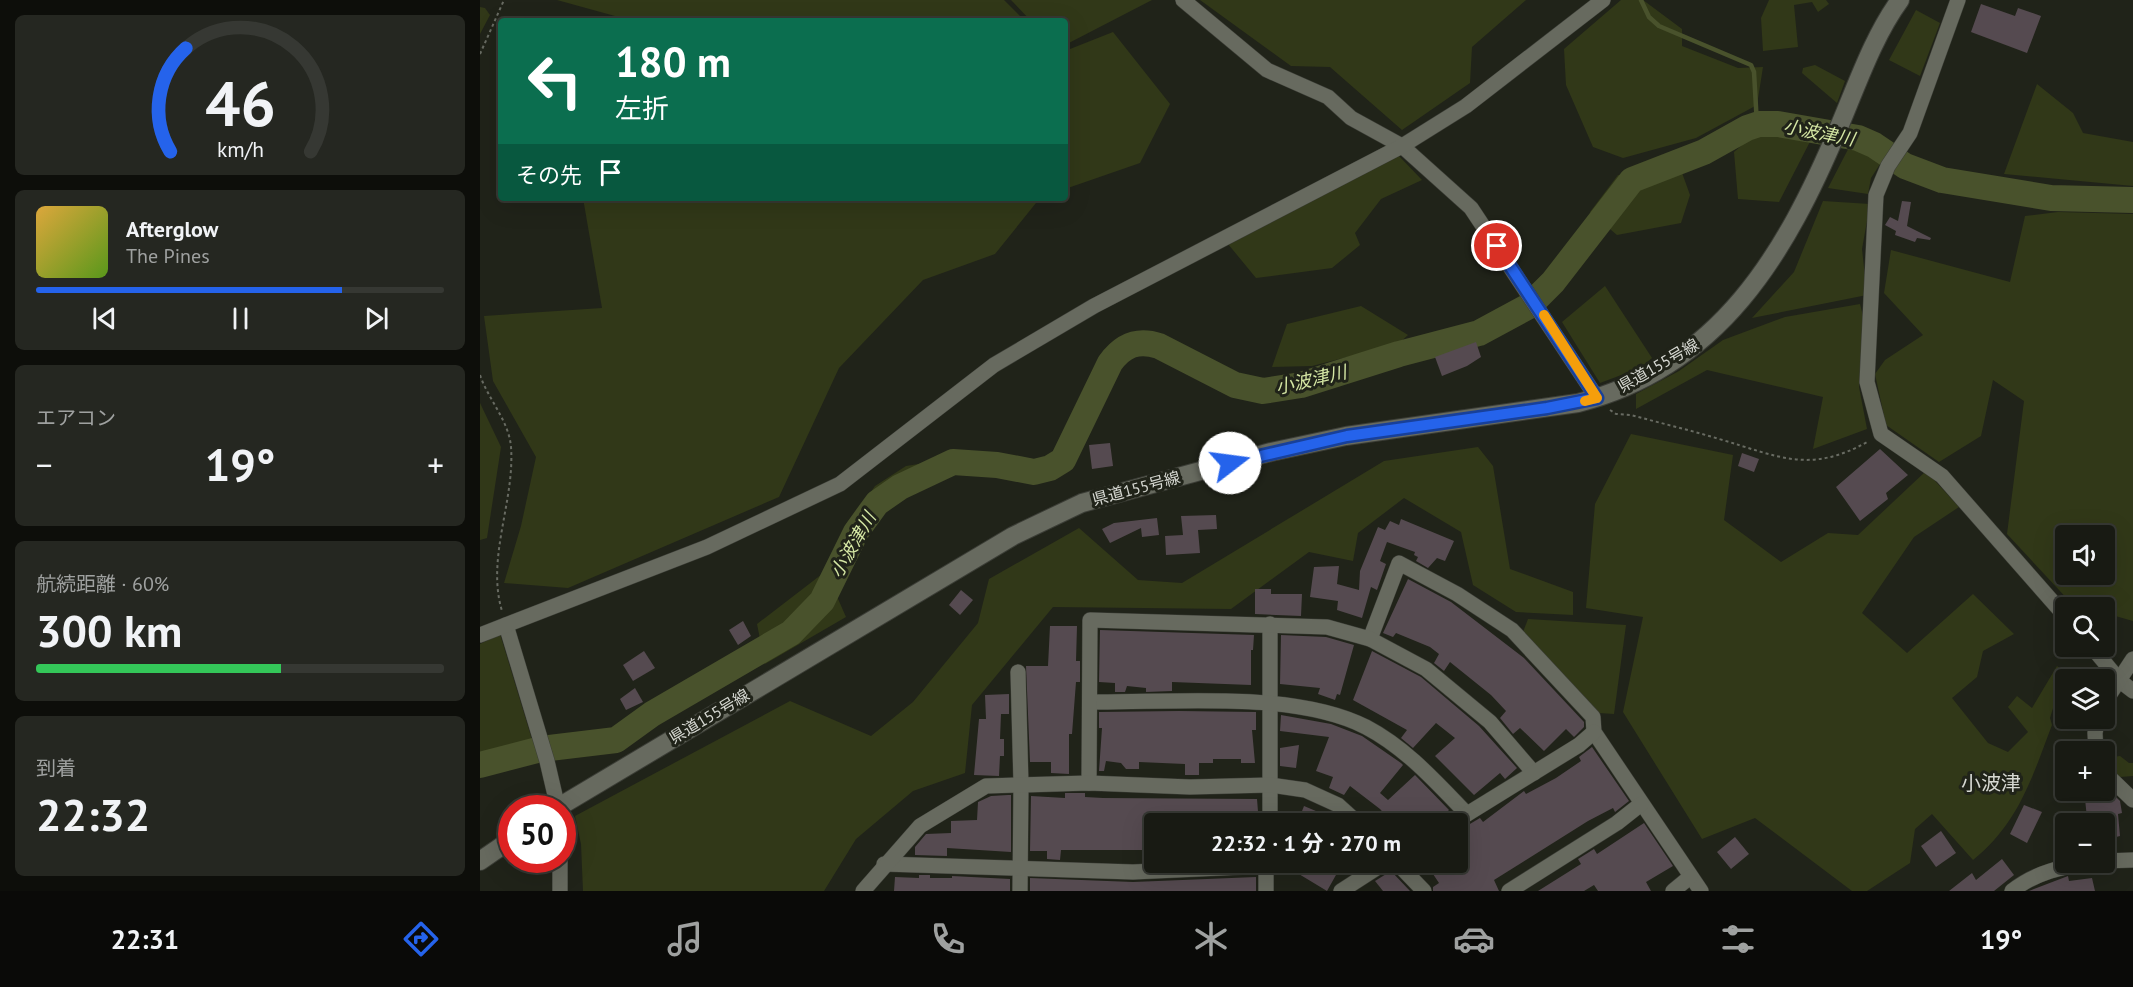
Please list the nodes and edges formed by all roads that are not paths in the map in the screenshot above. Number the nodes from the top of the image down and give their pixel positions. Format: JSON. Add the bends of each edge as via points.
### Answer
{"nodes":[{"id":1,"x":1183,"y":0,"type":"edge"},
{"id":2,"x":1603,"y":0,"type":"edge"},
{"id":3,"x":1900,"y":0,"type":"edge"},
{"id":4,"x":1958,"y":0,"type":"edge"},
{"id":5,"x":1402,"y":146,"type":"junction"},
{"id":6,"x":1597,"y":398,"type":"junction"},
{"id":7,"x":2055,"y":604,"type":"edge"},
{"id":8,"x":1270,"y":624,"type":"junction"},
{"id":9,"x":506,"y":625,"type":"junction"},
{"id":10,"x":480,"y":635,"type":"edge"},
{"id":11,"x":1370,"y":639,"type":"junction"},
{"id":12,"x":2100,"y":657,"type":"edge"},
{"id":13,"x":2133,"y":659,"type":"edge"},
{"id":14,"x":1018,"y":672,"type":"dead end"},
{"id":15,"x":2120,"y":681,"type":"junction"},
{"id":16,"x":2115,"y":688,"type":"edge"},
{"id":17,"x":2133,"y":691,"type":"edge"},
{"id":18,"x":1090,"y":702,"type":"junction"},
{"id":19,"x":1270,"y":703,"type":"junction"},
{"id":20,"x":1594,"y":732,"type":"junction"},
{"id":21,"x":1534,"y":773,"type":"junction"},
{"id":22,"x":1089,"y":783,"type":"junction"},
{"id":23,"x":2115,"y":783,"type":"edge"},
{"id":24,"x":1021,"y":784,"type":"junction"},
{"id":25,"x":1270,"y":784,"type":"junction"},
{"id":26,"x":555,"y":795,"type":"edge"},
{"id":27,"x":576,"y":797,"type":"edge"},
{"id":28,"x":2133,"y":800,"type":"edge"},
{"id":29,"x":1641,"y":804,"type":"junction"},
{"id":30,"x":1270,"y":813,"type":"edge"},
{"id":31,"x":1347,"y":813,"type":"edge"},
{"id":32,"x":1466,"y":813,"type":"edge"},
{"id":33,"x":1468,"y":813,"type":"edge"},
{"id":34,"x":498,"y":849,"type":"edge"},
{"id":35,"x":2133,"y":860,"type":"edge"},
{"id":36,"x":480,"y":861,"type":"edge"},
{"id":37,"x":2115,"y":861,"type":"edge"},
{"id":38,"x":884,"y":864,"type":"junction"},
{"id":39,"x":1020,"y":868,"type":"junction"},
{"id":40,"x":2055,"y":868,"type":"edge"},
{"id":41,"x":1144,"y":871,"type":"edge"},
{"id":42,"x":560,"y":873,"type":"edge"},
{"id":43,"x":1265,"y":873,"type":"edge"},
{"id":44,"x":1369,"y":873,"type":"edge"},
{"id":45,"x":1407,"y":873,"type":"edge"},
{"id":46,"x":1690,"y":877,"type":"junction"},
{"id":47,"x":561,"y":891,"type":"edge"},
{"id":48,"x":863,"y":891,"type":"edge"},
{"id":49,"x":1020,"y":891,"type":"edge"},
{"id":50,"x":1266,"y":891,"type":"edge"},
{"id":51,"x":1341,"y":891,"type":"edge"},
{"id":52,"x":1424,"y":891,"type":"edge"},
{"id":53,"x":1509,"y":891,"type":"edge"},
{"id":54,"x":1672,"y":891,"type":"edge"},
{"id":55,"x":1701,"y":891,"type":"edge"},
{"id":56,"x":2012,"y":891,"type":"edge"}],
"edges":[{"from":1,"to":5,"type":"street","via":[[1267,70],[1328,97],[1351,118]]},
{"from":2,"to":5,"type":"street","via":[[1466,106]]},
{"from":3,"to":6,"type":"main road","name":"県道155号線","via":[[1860,76],[1791,230],[1757,283],[1704,338],[1656,370]]},
{"from":4,"to":7,"type":"street","via":[[1910,132],[1876,195],[1867,382],[1881,434],[1942,476]]},
{"from":5,"to":6,"type":"street","via":[[1471,208]]},
{"from":5,"to":9,"type":"street","via":[[1094,306],[994,365],[840,484],[707,547]]},
{"from":6,"to":27,"type":"main road","name":"県道155号線","via":[[1347,436],[1271,452],[1082,503],[1013,536]]},
{"from":8,"to":11,"type":"street","via":[[1327,627]]},
{"from":8,"to":18,"type":"street","via":[[1090,620]]},
{"from":8,"to":19,"type":"street"},
{"from":9,"to":10,"type":"street"},
{"from":9,"to":26,"type":"street"},
{"from":11,"to":20,"type":"street","via":[[1399,564],[1457,594],[1512,630],[1593,717]]},
{"from":11,"to":21,"type":"street","via":[[1426,669],[1490,722]]},
{"from":12,"to":15,"type":"street"},
{"from":13,"to":15,"type":"street"},
{"from":14,"to":24,"type":"street"},
{"from":15,"to":16,"type":"street"},
{"from":15,"to":17,"type":"street"},
{"from":18,"to":19,"type":"street"},
{"from":18,"to":22,"type":"street"},
{"from":19,"to":25,"type":"street"},
{"from":19,"to":32,"type":"street","via":[[1323,711],[1367,728],[1410,756]]},
{"from":20,"to":21,"type":"street"},
{"from":20,"to":29,"type":"street"},
{"from":21,"to":33,"type":"street"},
{"from":22,"to":24,"type":"street"},
{"from":22,"to":25,"type":"street","via":[[1190,788]]},
{"from":23,"to":28,"type":"street"},
{"from":24,"to":38,"type":"street","via":[[986,786],[920,826]]},
{"from":24,"to":39,"type":"street"},
{"from":25,"to":30,"type":"street"},
{"from":25,"to":31,"type":"street","via":[[1305,790]]},
{"from":29,"to":46,"type":"street"},
{"from":29,"to":53,"type":"street"},
{"from":34,"to":36,"type":"main road"},
{"from":35,"to":37,"type":"street"},
{"from":38,"to":39,"type":"street"},
{"from":38,"to":48,"type":"street"},
{"from":39,"to":41,"type":"street"},
{"from":39,"to":49,"type":"street"},
{"from":40,"to":56,"type":"street"},
{"from":42,"to":47,"type":"street"},
{"from":43,"to":50,"type":"street"},
{"from":44,"to":51,"type":"street"},
{"from":45,"to":52,"type":"street"},
{"from":46,"to":54,"type":"street"},
{"from":46,"to":55,"type":"street"}]}
